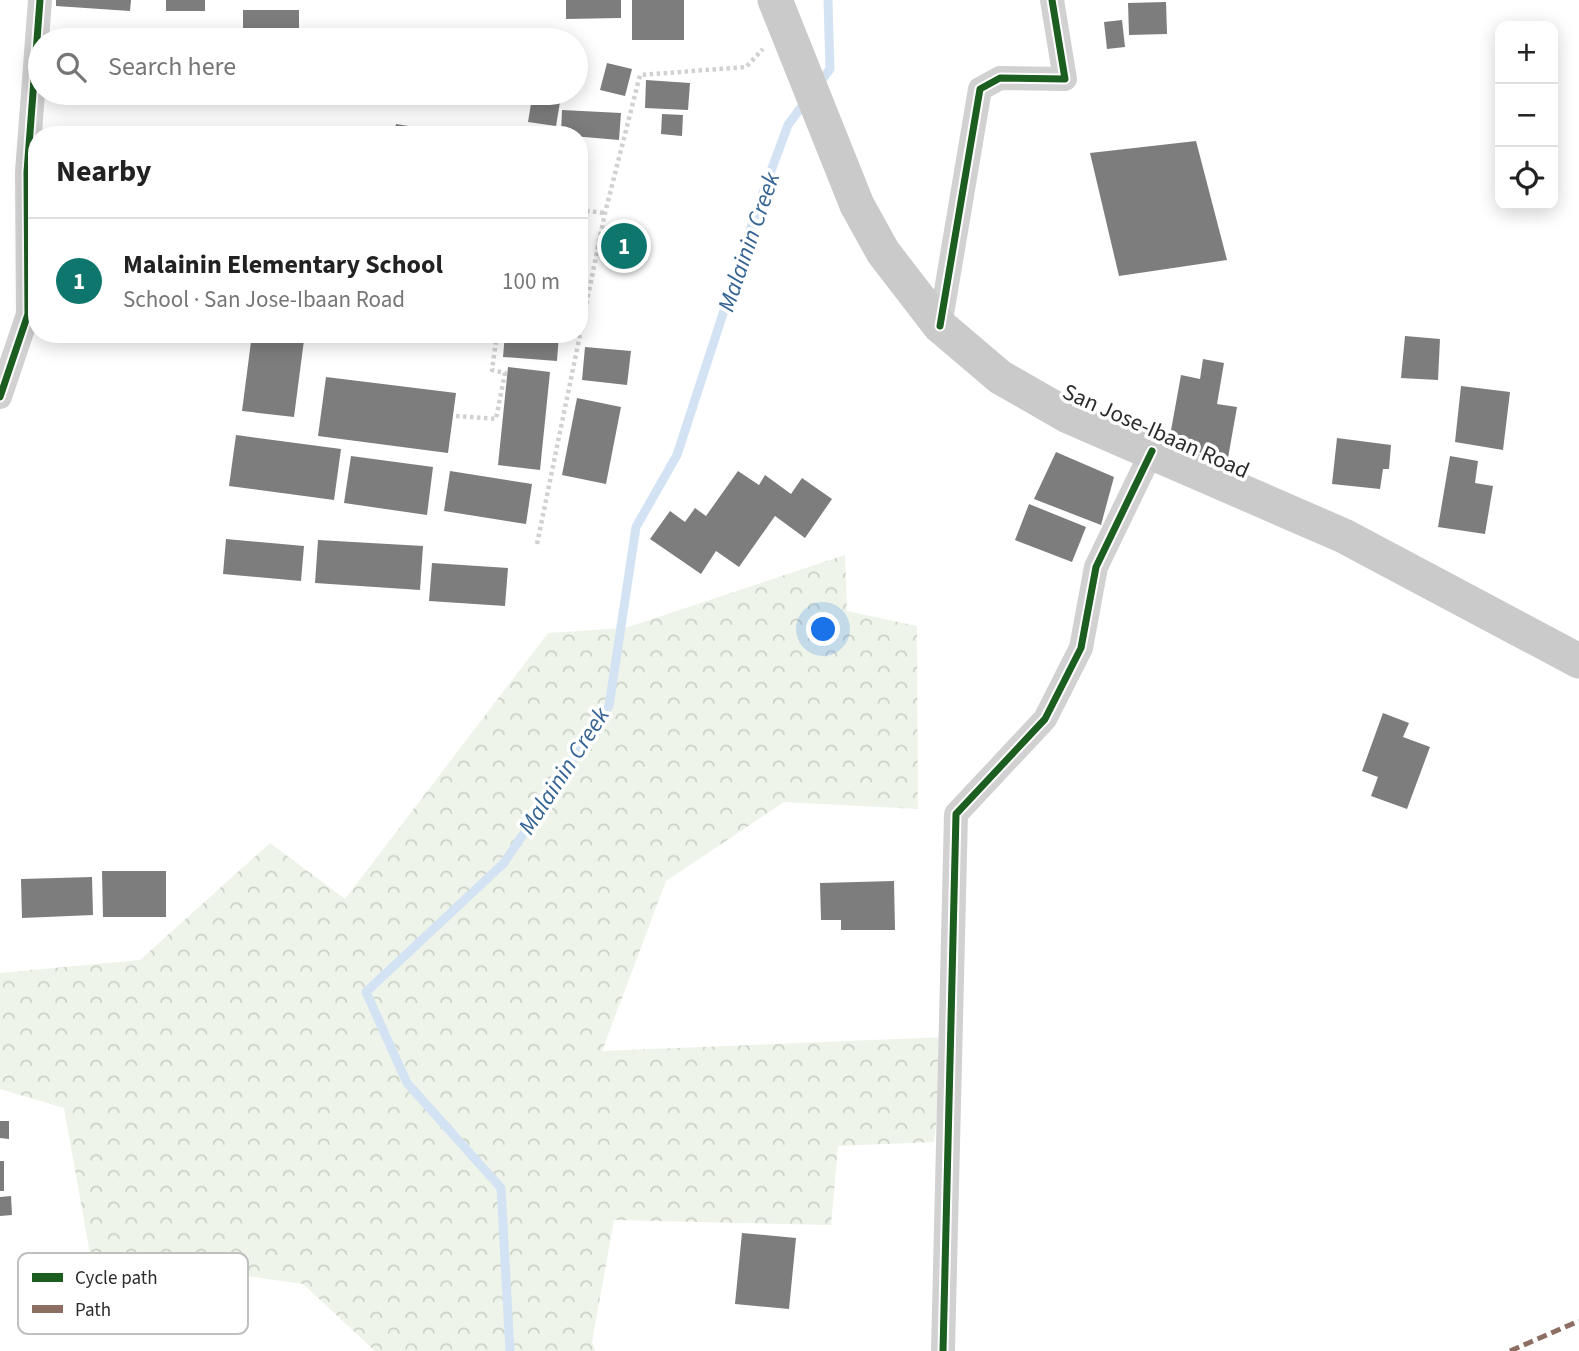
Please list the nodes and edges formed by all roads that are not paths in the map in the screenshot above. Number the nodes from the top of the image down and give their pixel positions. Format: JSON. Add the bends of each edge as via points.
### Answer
{"nodes":[{"id":1,"x":40,"y":0,"type":"edge"},
{"id":2,"x":1052,"y":0,"type":"edge"},
{"id":3,"x":780,"y":13,"type":"edge"},
{"id":4,"x":38,"y":28,"type":"edge"},
{"id":5,"x":32,"y":105,"type":"edge"},
{"id":6,"x":30,"y":126,"type":"edge"},
{"id":7,"x":28,"y":159,"type":"edge"},
{"id":8,"x":28,"y":314,"type":"edge"},
{"id":9,"x":28,"y":314,"type":"edge"},
{"id":10,"x":940,"y":326,"type":"junction"},
{"id":11,"x":0,"y":397,"type":"edge"},
{"id":12,"x":1152,"y":452,"type":"junction"},
{"id":13,"x":1579,"y":661,"type":"edge"},
{"id":14,"x":943,"y":1351,"type":"edge"}],
"edges":[{"from":1,"to":4,"type":"street"},
{"from":2,"to":10,"type":"street","via":[[1065,79],[1000,78],[979,89]]},
{"from":3,"to":10,"type":"main road","name":"San Jose-Ibaan Road","via":[[857,205],[883,251]]},
{"from":5,"to":6,"type":"street"},
{"from":7,"to":8,"type":"street"},
{"from":9,"to":11,"type":"street"},
{"from":10,"to":12,"type":"main road","name":"San Jose-Ibaan Road","via":[[1000,377],[1069,416]]},
{"from":12,"to":13,"type":"main road","name":"San Jose-Ibaan Road","via":[[1345,536]]},
{"from":12,"to":14,"type":"street","via":[[1096,567],[1081,648],[1045,719],[956,814]]}]}
